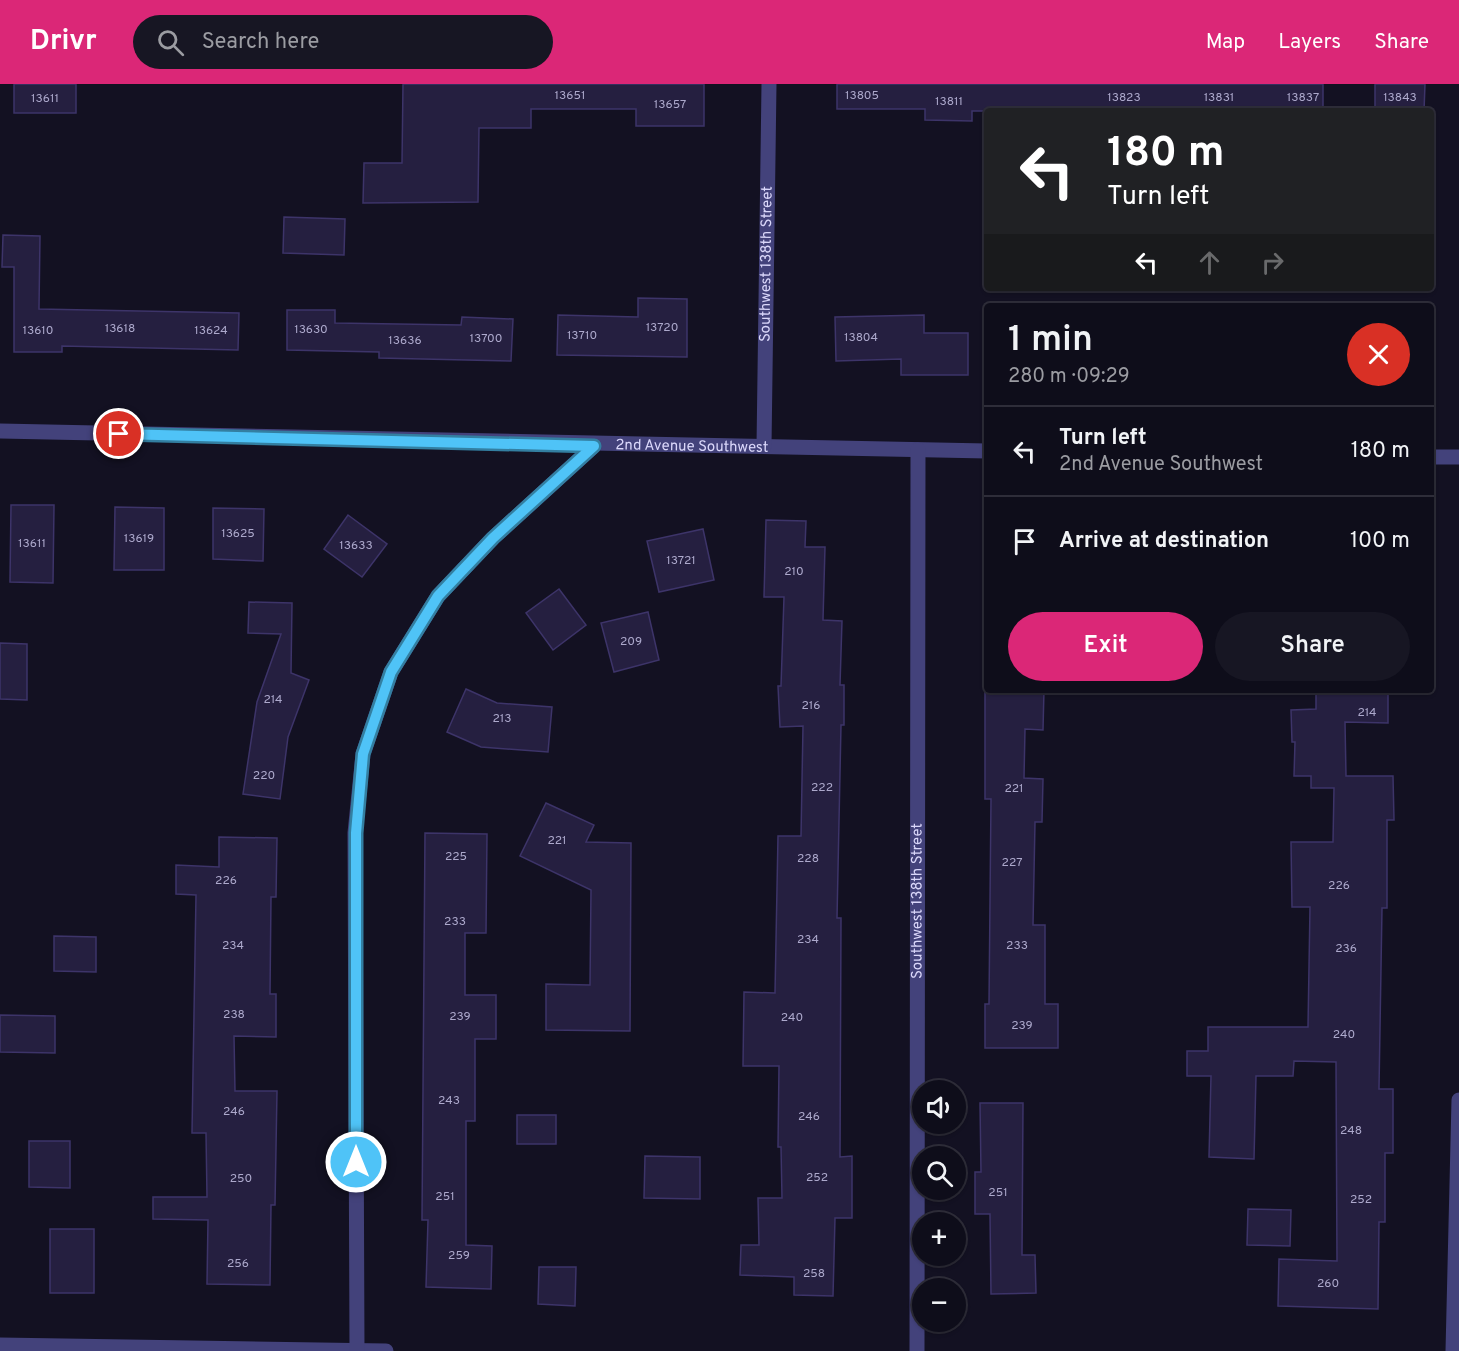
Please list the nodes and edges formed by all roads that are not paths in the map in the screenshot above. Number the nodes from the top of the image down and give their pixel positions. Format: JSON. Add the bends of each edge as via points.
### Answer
{"nodes":[{"id":1,"x":769,"y":84,"type":"edge"},
{"id":2,"x":0,"y":431,"type":"edge"},
{"id":3,"x":594,"y":446,"type":"junction"},
{"id":4,"x":764,"y":446,"type":"junction"},
{"id":5,"x":918,"y":450,"type":"junction"},
{"id":6,"x":984,"y":451,"type":"edge"},
{"id":7,"x":1434,"y":457,"type":"edge"},
{"id":8,"x":1459,"y":457,"type":"edge"},
{"id":9,"x":1459,"y":1101,"type":"edge"},
{"id":10,"x":0,"y":1345,"type":"edge"},
{"id":11,"x":357,"y":1351,"type":"edge"},
{"id":12,"x":386,"y":1351,"type":"edge"},
{"id":13,"x":917,"y":1351,"type":"edge"},
{"id":14,"x":1453,"y":1351,"type":"edge"}],
"edges":[{"from":1,"to":4,"type":"street","name":"Southwest 138th Street"},
{"from":2,"to":3,"type":"street","name":"2nd Avenue Southwest"},
{"from":3,"to":4,"type":"street","name":"2nd Avenue Southwest"},
{"from":3,"to":11,"type":"street","via":[[493,538],[438,596],[391,672],[363,754],[356,833]]},
{"from":4,"to":5,"type":"street","name":"2nd Avenue Southwest"},
{"from":5,"to":6,"type":"street","name":"2nd Avenue Southwest"},
{"from":5,"to":13,"type":"street","name":"Southwest 138th Street"},
{"from":7,"to":8,"type":"street"},
{"from":9,"to":14,"type":"street"},
{"from":10,"to":11,"type":"street"},
{"from":11,"to":12,"type":"street"}]}
